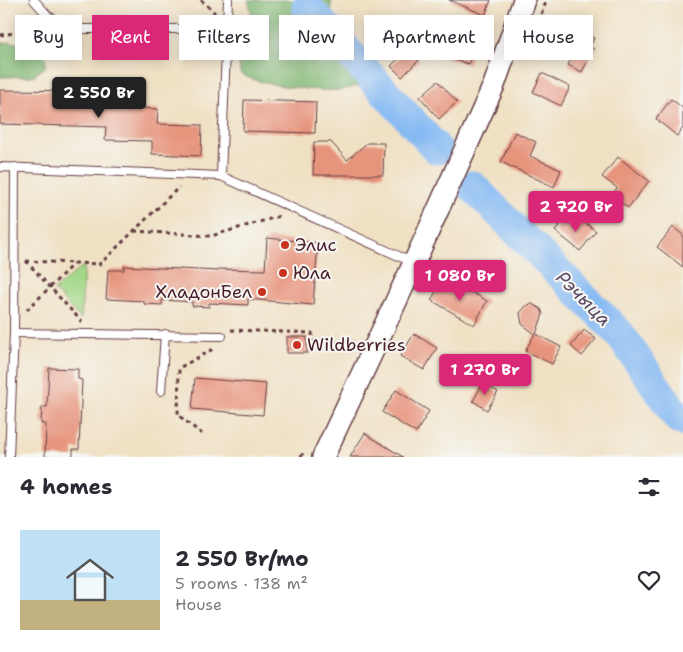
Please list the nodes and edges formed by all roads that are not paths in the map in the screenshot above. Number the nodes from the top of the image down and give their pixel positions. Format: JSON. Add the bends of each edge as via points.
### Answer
{"nodes":[{"id":1,"x":34,"y":0,"type":"edge"},
{"id":2,"x":228,"y":0,"type":"edge"},
{"id":3,"x":524,"y":0,"type":"edge"},
{"id":4,"x":227,"y":15,"type":"edge"},
{"id":5,"x":179,"y":29,"type":"edge"},
{"id":6,"x":226,"y":60,"type":"edge"},
{"id":7,"x":0,"y":166,"type":"edge"},
{"id":8,"x":15,"y":167,"type":"junction"},
{"id":9,"x":221,"y":176,"type":"junction"},
{"id":10,"x":414,"y":263,"type":"junction"},
{"id":11,"x":14,"y":333,"type":"junction"},
{"id":12,"x":165,"y":334,"type":"junction"},
{"id":13,"x":222,"y":336,"type":"road end"},
{"id":14,"x":161,"y":391,"type":"dead end"},
{"id":15,"x":9,"y":457,"type":"edge"},
{"id":16,"x":323,"y":457,"type":"edge"}],
"edges":[{"from":1,"to":5,"type":"lane","via":[[48,16],[74,29]]},
{"from":2,"to":4,"type":"lane"},
{"from":3,"to":10,"type":"main road","via":[[494,85]]},
{"from":6,"to":9,"type":"lane"},
{"from":7,"to":8,"type":"lane"},
{"from":8,"to":9,"type":"lane"},
{"from":8,"to":11,"type":"lane"},
{"from":9,"to":10,"type":"lane"},
{"from":10,"to":16,"type":"main road"},
{"from":11,"to":12,"type":"lane"},
{"from":11,"to":15,"type":"lane"},
{"from":12,"to":13,"type":"lane"},
{"from":12,"to":14,"type":"lane"}]}
